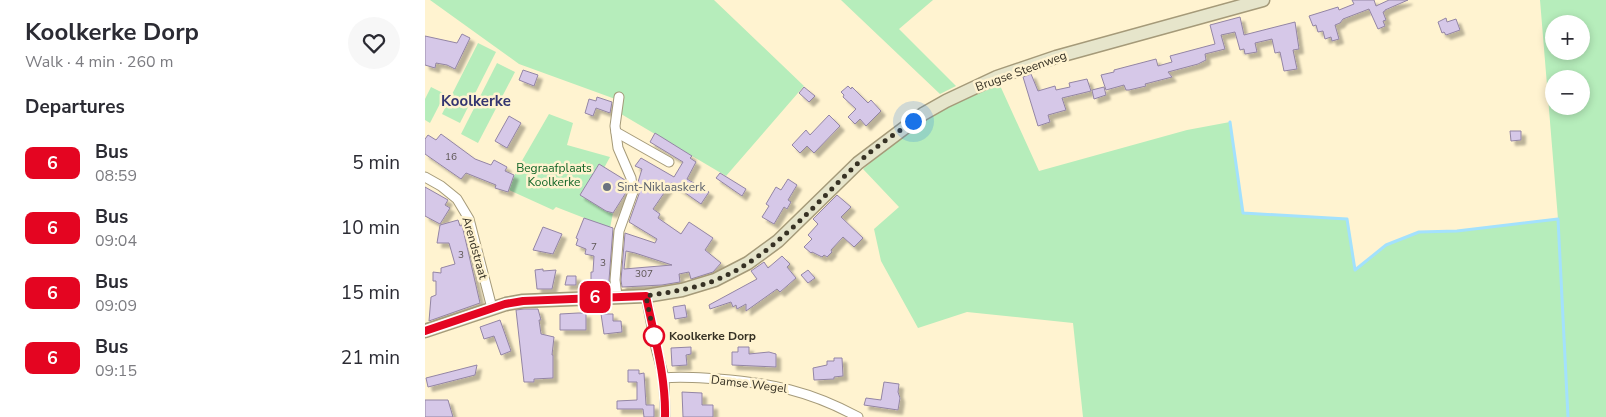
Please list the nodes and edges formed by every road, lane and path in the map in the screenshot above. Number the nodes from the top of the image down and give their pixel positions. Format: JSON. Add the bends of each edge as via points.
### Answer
{"nodes":[{"id":1,"x":1263,"y":0,"type":"edge"},
{"id":2,"x":619,"y":97,"type":"dead end"},
{"id":3,"x":616,"y":132,"type":"junction"},
{"id":4,"x":669,"y":162,"type":"dead end"},
{"id":5,"x":425,"y":176,"type":"edge"},
{"id":6,"x":617,"y":296,"type":"junction"},
{"id":7,"x":646,"y":296,"type":"junction"},
{"id":8,"x":492,"y":308,"type":"junction"},
{"id":9,"x":425,"y":331,"type":"edge"},
{"id":10,"x":664,"y":378,"type":"junction"},
{"id":11,"x":665,"y":417,"type":"edge"},
{"id":12,"x":858,"y":417,"type":"edge"}],
"edges":[{"from":1,"to":7,"type":"main road","name":"Brugse Steenweg","via":[[1056,57],[997,77],[946,101],[916,119],[858,163],[778,241],[748,263],[715,280]]},
{"from":2,"to":3,"type":"street"},
{"from":3,"to":4,"type":"street"},
{"from":3,"to":6,"type":"street","via":[[633,187],[619,231]]},
{"from":5,"to":8,"type":"street","name":"Arendstraat","via":[[457,199],[469,219]]},
{"from":6,"to":7,"type":"main road","name":"Brugse Steenweg"},
{"from":6,"to":8,"type":"main road","name":"Brugse Steenweg","via":[[523,301]]},
{"from":7,"to":10,"type":"street"},
{"from":8,"to":9,"type":"main road","name":"Brugse Steenweg"},
{"from":10,"to":11,"type":"street"},
{"from":10,"to":12,"type":"street","name":"Damse Wegel","via":[[731,380],[781,386],[827,401]]}]}
